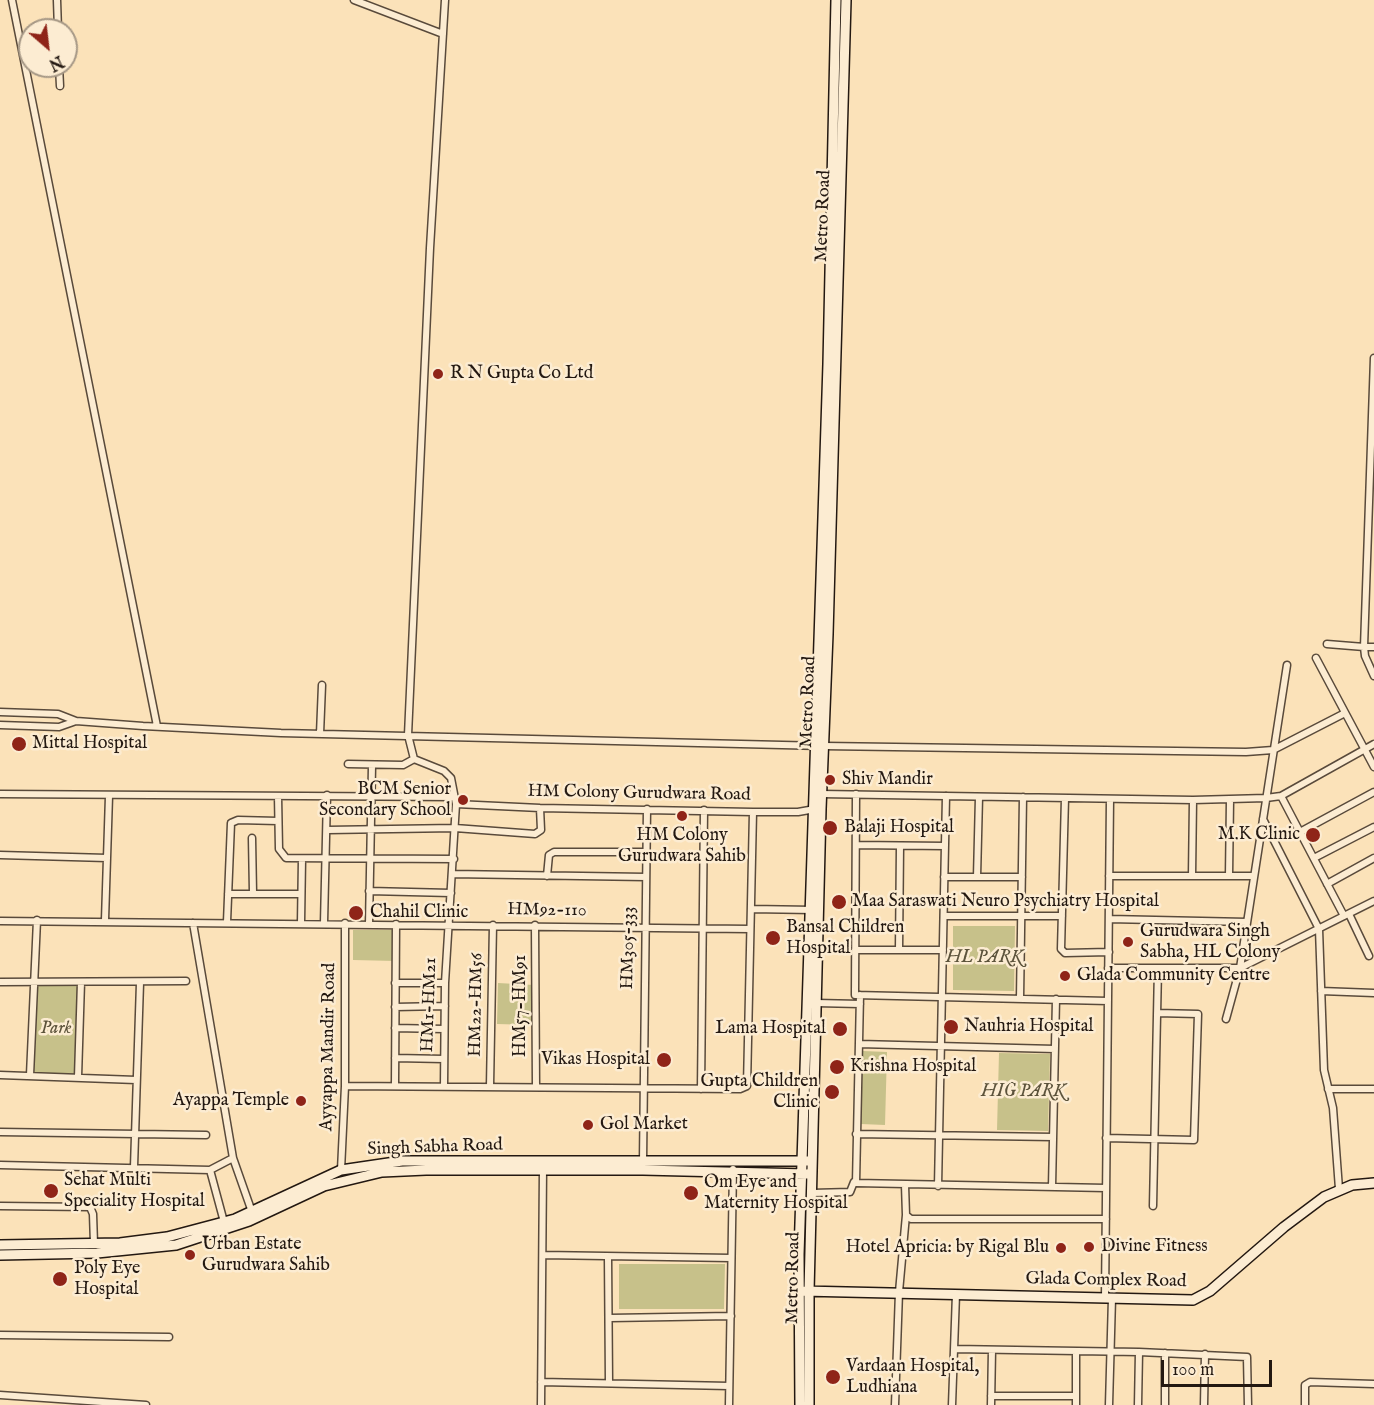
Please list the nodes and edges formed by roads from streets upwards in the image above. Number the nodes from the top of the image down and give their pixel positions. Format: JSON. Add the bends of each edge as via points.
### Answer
{"nodes":[{"id":1,"x":12,"y":0,"type":"edge"},
{"id":2,"x":57,"y":0,"type":"edge"},
{"id":3,"x":354,"y":0,"type":"edge"},
{"id":4,"x":445,"y":0,"type":"edge"},
{"id":5,"x":836,"y":0,"type":"edge"},
{"id":6,"x":846,"y":0,"type":"edge"},
{"id":7,"x":58,"y":18,"type":"edge"},
{"id":8,"x":443,"y":34,"type":"junction"},
{"id":9,"x":60,"y":78,"type":"edge"},
{"id":10,"x":60,"y":86,"type":"dead end"},
{"id":11,"x":1374,"y":358,"type":"edge"},
{"id":12,"x":1327,"y":644,"type":"dead end"},
{"id":13,"x":1364,"y":647,"type":"junction"},
{"id":14,"x":1374,"y":647,"type":"edge"},
{"id":15,"x":1316,"y":658,"type":"dead end"},
{"id":16,"x":1287,"y":665,"type":"dead end"},
{"id":17,"x":1374,"y":675,"type":"edge"},
{"id":18,"x":322,"y":685,"type":"dead end"},
{"id":19,"x":0,"y":712,"type":"edge"},
{"id":20,"x":1345,"y":713,"type":"junction"},
{"id":21,"x":76,"y":721,"type":"junction"},
{"id":22,"x":0,"y":725,"type":"edge"},
{"id":23,"x":157,"y":726,"type":"junction"},
{"id":24,"x":320,"y":734,"type":"junction"},
{"id":25,"x":408,"y":735,"type":"junction"},
{"id":26,"x":1374,"y":744,"type":"edge"},
{"id":27,"x":819,"y":746,"type":"junction"},
{"id":28,"x":1365,"y":749,"type":"junction"},
{"id":29,"x":1274,"y":750,"type":"junction"},
{"id":30,"x":414,"y":759,"type":"junction"},
{"id":31,"x":348,"y":764,"type":"dead end"},
{"id":32,"x":372,"y":766,"type":"junction"},
{"id":33,"x":1374,"y":767,"type":"edge"},
{"id":34,"x":0,"y":794,"type":"edge"},
{"id":35,"x":821,"y":794,"type":"junction"},
{"id":36,"x":856,"y":794,"type":"junction"},
{"id":37,"x":1373,"y":794,"type":"edge"},
{"id":38,"x":327,"y":795,"type":"junction"},
{"id":39,"x":109,"y":796,"type":"junction"},
{"id":40,"x":278,"y":796,"type":"junction"},
{"id":41,"x":373,"y":796,"type":"junction"},
{"id":42,"x":946,"y":796,"type":"junction"},
{"id":43,"x":1281,"y":796,"type":"junction"},
{"id":44,"x":979,"y":797,"type":"junction"},
{"id":45,"x":1023,"y":797,"type":"junction"},
{"id":46,"x":1065,"y":798,"type":"junction"},
{"id":47,"x":1266,"y":798,"type":"junction"},
{"id":48,"x":1110,"y":799,"type":"junction"},
{"id":49,"x":455,"y":800,"type":"junction"},
{"id":50,"x":1193,"y":800,"type":"junction"},
{"id":51,"x":1230,"y":800,"type":"junction"},
{"id":52,"x":540,"y":808,"type":"junction"},
{"id":53,"x":647,"y":809,"type":"junction"},
{"id":54,"x":817,"y":809,"type":"junction"},
{"id":55,"x":704,"y":810,"type":"junction"},
{"id":56,"x":753,"y":812,"type":"junction"},
{"id":57,"x":1263,"y":819,"type":"junction"},
{"id":58,"x":278,"y":821,"type":"junction"},
{"id":59,"x":1374,"y":826,"type":"edge"},
{"id":60,"x":370,"y":828,"type":"junction"},
{"id":61,"x":455,"y":828,"type":"junction"},
{"id":62,"x":328,"y":830,"type":"junction"},
{"id":63,"x":1300,"y":832,"type":"junction"},
{"id":64,"x":252,"y":838,"type":"dead end"},
{"id":65,"x":856,"y":845,"type":"junction"},
{"id":66,"x":900,"y":846,"type":"junction"},
{"id":67,"x":945,"y":846,"type":"junction"},
{"id":68,"x":646,"y":852,"type":"junction"},
{"id":69,"x":0,"y":855,"type":"edge"},
{"id":70,"x":107,"y":858,"type":"junction"},
{"id":71,"x":1314,"y":858,"type":"junction"},
{"id":72,"x":1374,"y":858,"type":"edge"},
{"id":73,"x":302,"y":859,"type":"junction"},
{"id":74,"x":326,"y":859,"type":"junction"},
{"id":75,"x":454,"y":859,"type":"junction"},
{"id":76,"x":369,"y":860,"type":"junction"},
{"id":77,"x":453,"y":874,"type":"junction"},
{"id":78,"x":548,"y":876,"type":"junction"},
{"id":79,"x":1109,"y":876,"type":"junction"},
{"id":80,"x":1192,"y":876,"type":"junction"},
{"id":81,"x":1229,"y":876,"type":"junction"},
{"id":82,"x":1254,"y":876,"type":"junction"},
{"id":83,"x":646,"y":877,"type":"junction"},
{"id":84,"x":944,"y":877,"type":"junction"},
{"id":85,"x":977,"y":877,"type":"junction"},
{"id":86,"x":1022,"y":878,"type":"junction"},
{"id":87,"x":1327,"y":884,"type":"junction"},
{"id":88,"x":369,"y":891,"type":"junction"},
{"id":89,"x":253,"y":893,"type":"junction"},
{"id":90,"x":451,"y":893,"type":"junction"},
{"id":91,"x":228,"y":894,"type":"junction"},
{"id":92,"x":301,"y":894,"type":"junction"},
{"id":93,"x":1374,"y":901,"type":"edge"},
{"id":94,"x":751,"y":909,"type":"junction"},
{"id":95,"x":816,"y":910,"type":"junction"},
{"id":96,"x":1346,"y":915,"type":"junction"},
{"id":97,"x":944,"y":916,"type":"junction"},
{"id":98,"x":1021,"y":916,"type":"junction"},
{"id":99,"x":1062,"y":916,"type":"junction"},
{"id":100,"x":1109,"y":919,"type":"junction"},
{"id":101,"x":37,"y":920,"type":"junction"},
{"id":102,"x":105,"y":920,"type":"junction"},
{"id":103,"x":0,"y":921,"type":"edge"},
{"id":104,"x":227,"y":922,"type":"junction"},
{"id":105,"x":1247,"y":922,"type":"junction"},
{"id":106,"x":193,"y":923,"type":"junction"},
{"id":107,"x":301,"y":923,"type":"junction"},
{"id":108,"x":324,"y":923,"type":"junction"},
{"id":109,"x":345,"y":923,"type":"junction"},
{"id":110,"x":369,"y":924,"type":"junction"},
{"id":111,"x":396,"y":924,"type":"junction"},
{"id":112,"x":448,"y":925,"type":"junction"},
{"id":113,"x":535,"y":925,"type":"junction"},
{"id":114,"x":493,"y":926,"type":"junction"},
{"id":115,"x":645,"y":927,"type":"junction"},
{"id":116,"x":702,"y":928,"type":"junction"},
{"id":117,"x":750,"y":929,"type":"junction"},
{"id":118,"x":1319,"y":929,"type":"junction"},
{"id":119,"x":855,"y":950,"type":"junction"},
{"id":120,"x":898,"y":950,"type":"junction"},
{"id":121,"x":943,"y":950,"type":"junction"},
{"id":122,"x":1109,"y":952,"type":"junction"},
{"id":123,"x":1369,"y":956,"type":"dead end"},
{"id":124,"x":1108,"y":968,"type":"junction"},
{"id":125,"x":1158,"y":968,"type":"junction"},
{"id":126,"x":1240,"y":968,"type":"junction"},
{"id":127,"x":34,"y":981,"type":"junction"},
{"id":128,"x":186,"y":981,"type":"dead end"},
{"id":129,"x":0,"y":982,"type":"edge"},
{"id":130,"x":81,"y":982,"type":"junction"},
{"id":131,"x":445,"y":982,"type":"junction"},
{"id":132,"x":140,"y":983,"type":"junction"},
{"id":133,"x":395,"y":983,"type":"junction"},
{"id":134,"x":1321,"y":991,"type":"junction"},
{"id":135,"x":1374,"y":993,"type":"edge"},
{"id":136,"x":861,"y":995,"type":"junction"},
{"id":137,"x":943,"y":997,"type":"junction"},
{"id":138,"x":1020,"y":999,"type":"junction"},
{"id":139,"x":1056,"y":999,"type":"junction"},
{"id":140,"x":1108,"y":1001,"type":"junction"},
{"id":141,"x":816,"y":1003,"type":"junction"},
{"id":142,"x":860,"y":1004,"type":"junction"},
{"id":143,"x":445,"y":1006,"type":"junction"},
{"id":144,"x":395,"y":1007,"type":"junction"},
{"id":145,"x":1157,"y":1013,"type":"junction"},
{"id":146,"x":1226,"y":1019,"type":"dead end"},
{"id":147,"x":395,"y":1028,"type":"junction"},
{"id":148,"x":444,"y":1029,"type":"junction"},
{"id":149,"x":859,"y":1044,"type":"junction"},
{"id":150,"x":941,"y":1046,"type":"junction"},
{"id":151,"x":1055,"y":1048,"type":"junction"},
{"id":152,"x":395,"y":1058,"type":"junction"},
{"id":153,"x":444,"y":1059,"type":"junction"},
{"id":154,"x":0,"y":1075,"type":"edge"},
{"id":155,"x":30,"y":1075,"type":"junction"},
{"id":156,"x":78,"y":1077,"type":"junction"},
{"id":157,"x":136,"y":1080,"type":"junction"},
{"id":158,"x":395,"y":1085,"type":"junction"},
{"id":159,"x":345,"y":1086,"type":"junction"},
{"id":160,"x":444,"y":1086,"type":"junction"},
{"id":161,"x":490,"y":1086,"type":"junction"},
{"id":162,"x":536,"y":1087,"type":"junction"},
{"id":163,"x":642,"y":1087,"type":"junction"},
{"id":164,"x":701,"y":1089,"type":"junction"},
{"id":165,"x":1328,"y":1089,"type":"junction"},
{"id":166,"x":1374,"y":1089,"type":"edge"},
{"id":167,"x":0,"y":1131,"type":"edge"},
{"id":168,"x":856,"y":1134,"type":"junction"},
{"id":169,"x":135,"y":1135,"type":"junction"},
{"id":170,"x":206,"y":1135,"type":"dead end"},
{"id":171,"x":939,"y":1136,"type":"junction"},
{"id":172,"x":1053,"y":1137,"type":"junction"},
{"id":173,"x":1106,"y":1138,"type":"junction"},
{"id":174,"x":1155,"y":1140,"type":"junction"},
{"id":175,"x":233,"y":1158,"type":"junction"},
{"id":176,"x":733,"y":1161,"type":"junction"},
{"id":177,"x":808,"y":1161,"type":"junction"},
{"id":178,"x":0,"y":1165,"type":"edge"},
{"id":179,"x":542,"y":1165,"type":"junction"},
{"id":180,"x":643,"y":1165,"type":"junction"},
{"id":181,"x":134,"y":1167,"type":"junction"},
{"id":182,"x":210,"y":1170,"type":"junction"},
{"id":183,"x":341,"y":1170,"type":"junction"},
{"id":184,"x":733,"y":1172,"type":"junction"},
{"id":185,"x":808,"y":1174,"type":"junction"},
{"id":186,"x":854,"y":1182,"type":"junction"},
{"id":187,"x":1374,"y":1183,"type":"edge"},
{"id":188,"x":905,"y":1185,"type":"junction"},
{"id":189,"x":938,"y":1186,"type":"junction"},
{"id":190,"x":1052,"y":1187,"type":"junction"},
{"id":191,"x":1106,"y":1188,"type":"junction"},
{"id":192,"x":1340,"y":1189,"type":"junction"},
{"id":193,"x":812,"y":1193,"type":"junction"},
{"id":194,"x":0,"y":1206,"type":"edge"},
{"id":195,"x":1153,"y":1206,"type":"dead end"},
{"id":196,"x":252,"y":1212,"type":"junction"},
{"id":197,"x":906,"y":1215,"type":"junction"},
{"id":198,"x":1106,"y":1220,"type":"junction"},
{"id":199,"x":225,"y":1226,"type":"junction"},
{"id":200,"x":94,"y":1244,"type":"junction"},
{"id":201,"x":0,"y":1245,"type":"edge"},
{"id":202,"x":0,"y":1256,"type":"edge"},
{"id":203,"x":543,"y":1256,"type":"junction"},
{"id":204,"x":608,"y":1257,"type":"junction"},
{"id":205,"x":731,"y":1258,"type":"junction"},
{"id":206,"x":799,"y":1290,"type":"junction"},
{"id":207,"x":809,"y":1291,"type":"junction"},
{"id":208,"x":899,"y":1292,"type":"junction"},
{"id":209,"x":956,"y":1294,"type":"junction"},
{"id":210,"x":1108,"y":1298,"type":"junction"},
{"id":211,"x":731,"y":1316,"type":"junction"},
{"id":212,"x":610,"y":1317,"type":"junction"},
{"id":213,"x":0,"y":1335,"type":"edge"},
{"id":214,"x":169,"y":1337,"type":"dead end"},
{"id":215,"x":954,"y":1349,"type":"junction"},
{"id":216,"x":992,"y":1350,"type":"junction"},
{"id":217,"x":1076,"y":1351,"type":"junction"},
{"id":218,"x":1111,"y":1352,"type":"junction"},
{"id":219,"x":1139,"y":1352,"type":"junction"},
{"id":220,"x":1165,"y":1353,"type":"junction"},
{"id":221,"x":1205,"y":1354,"type":"junction"},
{"id":222,"x":541,"y":1382,"type":"junction"},
{"id":223,"x":609,"y":1383,"type":"junction"},
{"id":224,"x":1374,"y":1384,"type":"edge"},
{"id":225,"x":729,"y":1386,"type":"junction"},
{"id":226,"x":0,"y":1395,"type":"edge"},
{"id":227,"x":991,"y":1396,"type":"junction"},
{"id":228,"x":1076,"y":1396,"type":"junction"},
{"id":229,"x":146,"y":1405,"type":"edge"},
{"id":230,"x":541,"y":1405,"type":"edge"},
{"id":231,"x":729,"y":1405,"type":"edge"},
{"id":232,"x":800,"y":1405,"type":"edge"},
{"id":233,"x":809,"y":1405,"type":"edge"},
{"id":234,"x":895,"y":1405,"type":"edge"},
{"id":235,"x":952,"y":1405,"type":"edge"},
{"id":236,"x":991,"y":1405,"type":"edge"},
{"id":237,"x":1076,"y":1405,"type":"edge"},
{"id":238,"x":1109,"y":1405,"type":"edge"},
{"id":239,"x":1138,"y":1405,"type":"edge"},
{"id":240,"x":1165,"y":1405,"type":"edge"},
{"id":241,"x":1204,"y":1405,"type":"edge"},
{"id":242,"x":1248,"y":1405,"type":"edge"},
{"id":243,"x":1305,"y":1405,"type":"edge"}],
"edges":[{"from":1,"to":23,"type":"street"},
{"from":2,"to":7,"type":"street"},
{"from":3,"to":8,"type":"street"},
{"from":4,"to":8,"type":"street"},
{"from":5,"to":27,"type":"street","name":"Metro Road"},
{"from":6,"to":27,"type":"street","name":"Metro Road"},
{"from":8,"to":25,"type":"street"},
{"from":9,"to":10,"type":"street"},
{"from":11,"to":13,"type":"street"},
{"from":12,"to":13,"type":"street"},
{"from":13,"to":14,"type":"street"},
{"from":13,"to":17,"type":"street"},
{"from":15,"to":20,"type":"street"},
{"from":16,"to":29,"type":"street"},
{"from":18,"to":24,"type":"street"},
{"from":19,"to":21,"type":"street","via":[[58,714]]},
{"from":20,"to":28,"type":"street"},
{"from":20,"to":29,"type":"street"},
{"from":21,"to":22,"type":"street","via":[[59,727]]},
{"from":21,"to":23,"type":"street"},
{"from":23,"to":24,"type":"street"},
{"from":24,"to":25,"type":"street"},
{"from":25,"to":27,"type":"street"},
{"from":25,"to":30,"type":"street"},
{"from":26,"to":28,"type":"street"},
{"from":27,"to":29,"type":"street"},
{"from":27,"to":35,"type":"street","name":"Metro Road"},
{"from":27,"to":54,"type":"street","name":"Metro Road"},
{"from":28,"to":33,"type":"street"},
{"from":28,"to":43,"type":"street"},
{"from":29,"to":47,"type":"street"},
{"from":30,"to":32,"type":"street","via":[[403,765]]},
{"from":30,"to":49,"type":"street","via":[[444,771],[451,778]]},
{"from":31,"to":32,"type":"street"},
{"from":32,"to":41,"type":"street"},
{"from":34,"to":39,"type":"street","name":"HM Colony Gurudwara Road"},
{"from":35,"to":36,"type":"street"},
{"from":35,"to":54,"type":"street","name":"Metro Road"},
{"from":36,"to":42,"type":"street"},
{"from":36,"to":65,"type":"street"},
{"from":37,"to":63,"type":"street"},
{"from":38,"to":40,"type":"street","name":"HM Colony Gurudwara Road"},
{"from":38,"to":41,"type":"street","name":"HM Colony Gurudwara Road"},
{"from":38,"to":62,"type":"street"},
{"from":39,"to":40,"type":"street","name":"HM Colony Gurudwara Road"},
{"from":39,"to":70,"type":"street"},
{"from":40,"to":58,"type":"street"},
{"from":41,"to":49,"type":"street","name":"HM Colony Gurudwara Road"},
{"from":41,"to":60,"type":"street"},
{"from":42,"to":44,"type":"street"},
{"from":42,"to":67,"type":"street"},
{"from":43,"to":47,"type":"street"},
{"from":43,"to":63,"type":"street"},
{"from":44,"to":45,"type":"street"},
{"from":44,"to":85,"type":"street"},
{"from":45,"to":46,"type":"street"},
{"from":45,"to":86,"type":"street"},
{"from":46,"to":48,"type":"street"},
{"from":46,"to":99,"type":"street"},
{"from":47,"to":51,"type":"street"},
{"from":47,"to":57,"type":"street"},
{"from":48,"to":50,"type":"street"},
{"from":48,"to":79,"type":"street"},
{"from":49,"to":52,"type":"street","name":"HM Colony Gurudwara Road"},
{"from":49,"to":61,"type":"street","name":"HM1-HM21"},
{"from":50,"to":51,"type":"street"},
{"from":50,"to":80,"type":"street"},
{"from":51,"to":81,"type":"street"},
{"from":52,"to":53,"type":"street","name":"HM Colony Gurudwara Road"},
{"from":52,"to":61,"type":"street","via":[[538,833]]},
{"from":53,"to":55,"type":"street","name":"HM Colony Gurudwara Road"},
{"from":53,"to":68,"type":"street","name":"HM305-333"},
{"from":54,"to":56,"type":"street","name":"HM Colony Gurudwara Road"},
{"from":54,"to":95,"type":"street","name":"Metro Road"},
{"from":55,"to":56,"type":"street","name":"HM Colony Gurudwara Road"},
{"from":55,"to":116,"type":"street"},
{"from":56,"to":94,"type":"street"},
{"from":57,"to":82,"type":"street"},
{"from":57,"to":118,"type":"street"},
{"from":58,"to":73,"type":"street","via":[[280,854]]},
{"from":58,"to":91,"type":"street","via":[[231,823]]},
{"from":59,"to":71,"type":"street"},
{"from":60,"to":61,"type":"street"},
{"from":60,"to":62,"type":"street"},
{"from":60,"to":76,"type":"street"},
{"from":61,"to":75,"type":"street","name":"HM1-HM21"},
{"from":62,"to":74,"type":"street"},
{"from":63,"to":71,"type":"street"},
{"from":64,"to":89,"type":"street"},
{"from":65,"to":66,"type":"street"},
{"from":65,"to":119,"type":"street"},
{"from":66,"to":67,"type":"street"},
{"from":66,"to":120,"type":"street"},
{"from":67,"to":84,"type":"street"},
{"from":68,"to":78,"type":"street","via":[[554,852],[549,855]]},
{"from":68,"to":83,"type":"street","name":"HM305-333"},
{"from":69,"to":70,"type":"street"},
{"from":70,"to":102,"type":"street"},
{"from":71,"to":87,"type":"street"},
{"from":72,"to":87,"type":"street"},
{"from":73,"to":74,"type":"street"},
{"from":73,"to":92,"type":"street"},
{"from":74,"to":76,"type":"street"},
{"from":74,"to":108,"type":"street"},
{"from":75,"to":76,"type":"street"},
{"from":75,"to":77,"type":"street","name":"HM1-HM21"},
{"from":76,"to":88,"type":"street"},
{"from":77,"to":78,"type":"street"},
{"from":77,"to":90,"type":"street","name":"HM1-HM21"},
{"from":78,"to":83,"type":"street"},
{"from":79,"to":80,"type":"street"},
{"from":79,"to":100,"type":"street"},
{"from":80,"to":81,"type":"street"},
{"from":81,"to":82,"type":"street"},
{"from":82,"to":105,"type":"street"},
{"from":83,"to":115,"type":"street","name":"HM305-333"},
{"from":84,"to":85,"type":"street"},
{"from":84,"to":97,"type":"street"},
{"from":85,"to":86,"type":"street"},
{"from":86,"to":98,"type":"street"},
{"from":87,"to":96,"type":"street"},
{"from":88,"to":90,"type":"street"},
{"from":88,"to":110,"type":"street"},
{"from":89,"to":91,"type":"street"},
{"from":89,"to":92,"type":"street"},
{"from":90,"to":112,"type":"street","name":"HM1-HM21"},
{"from":91,"to":104,"type":"street"},
{"from":92,"to":107,"type":"street"},
{"from":93,"to":96,"type":"street"},
{"from":94,"to":95,"type":"street"},
{"from":94,"to":117,"type":"street"},
{"from":95,"to":141,"type":"street","name":"Metro Road"},
{"from":95,"to":177,"type":"street","name":"Metro Road"},
{"from":96,"to":118,"type":"street"},
{"from":96,"to":123,"type":"street"},
{"from":97,"to":98,"type":"street"},
{"from":97,"to":121,"type":"street"},
{"from":98,"to":99,"type":"street"},
{"from":98,"to":138,"type":"street"},
{"from":99,"to":122,"type":"street","via":[[1062,952]]},
{"from":100,"to":105,"type":"street"},
{"from":100,"to":122,"type":"street"},
{"from":101,"to":102,"type":"street","name":"HM92-110"},
{"from":101,"to":103,"type":"street","name":"HM92-110"},
{"from":101,"to":127,"type":"street"},
{"from":102,"to":106,"type":"street","name":"HM92-110"},
{"from":104,"to":106,"type":"street","name":"HM92-110"},
{"from":104,"to":107,"type":"street","name":"HM92-110"},
{"from":105,"to":126,"type":"street"},
{"from":106,"to":175,"type":"street"},
{"from":107,"to":108,"type":"street","name":"HM92-110"},
{"from":108,"to":109,"type":"street","name":"HM92-110"},
{"from":109,"to":110,"type":"street","name":"HM92-110"},
{"from":109,"to":159,"type":"street","name":"Ayyappa Mandir Road"},
{"from":110,"to":111,"type":"street","name":"HM92-110"},
{"from":111,"to":112,"type":"street","name":"HM92-110"},
{"from":111,"to":133,"type":"street"},
{"from":112,"to":114,"type":"street","name":"HM92-110"},
{"from":112,"to":131,"type":"street","name":"HM1-HM21"},
{"from":113,"to":114,"type":"street","name":"HM92-110"},
{"from":113,"to":115,"type":"street","name":"HM92-110"},
{"from":113,"to":162,"type":"street","name":"HM57-HM91"},
{"from":114,"to":161,"type":"street","name":"HM22-HM56"},
{"from":115,"to":116,"type":"street","name":"HM92-110"},
{"from":115,"to":163,"type":"street","name":"HM305-333"},
{"from":116,"to":117,"type":"street","name":"HM92-110"},
{"from":116,"to":164,"type":"street"},
{"from":117,"to":164,"type":"street","via":[[748,1085],[740,1089]]},
{"from":118,"to":126,"type":"street"},
{"from":118,"to":134,"type":"street"},
{"from":119,"to":120,"type":"street"},
{"from":119,"to":136,"type":"street","via":[[855,995]]},
{"from":120,"to":121,"type":"street"},
{"from":121,"to":137,"type":"street"},
{"from":122,"to":124,"type":"street"},
{"from":124,"to":125,"type":"street"},
{"from":124,"to":140,"type":"street"},
{"from":125,"to":126,"type":"street"},
{"from":125,"to":145,"type":"street"},
{"from":126,"to":146,"type":"street"},
{"from":127,"to":129,"type":"street"},
{"from":127,"to":130,"type":"street"},
{"from":127,"to":155,"type":"street"},
{"from":128,"to":132,"type":"street"},
{"from":130,"to":132,"type":"street"},
{"from":130,"to":156,"type":"street"},
{"from":131,"to":133,"type":"street"},
{"from":131,"to":143,"type":"street","name":"HM1-HM21"},
{"from":132,"to":157,"type":"street"},
{"from":133,"to":144,"type":"street"},
{"from":134,"to":135,"type":"street"},
{"from":134,"to":165,"type":"street"},
{"from":136,"to":137,"type":"street"},
{"from":136,"to":142,"type":"street"},
{"from":137,"to":138,"type":"street"},
{"from":137,"to":150,"type":"street"},
{"from":138,"to":139,"type":"street"},
{"from":139,"to":140,"type":"street"},
{"from":139,"to":151,"type":"street"},
{"from":140,"to":173,"type":"street"},
{"from":141,"to":142,"type":"street"},
{"from":141,"to":177,"type":"street","name":"Metro Road"},
{"from":142,"to":149,"type":"street"},
{"from":143,"to":144,"type":"street"},
{"from":143,"to":148,"type":"street","name":"HM1-HM21"},
{"from":144,"to":147,"type":"street"},
{"from":145,"to":174,"type":"street"},
{"from":145,"to":174,"type":"street","via":[[1194,1012],[1199,1018],[1196,1136],[1190,1141]]},
{"from":147,"to":148,"type":"street"},
{"from":147,"to":152,"type":"street"},
{"from":148,"to":153,"type":"street","name":"HM1-HM21"},
{"from":149,"to":150,"type":"street"},
{"from":149,"to":168,"type":"street"},
{"from":150,"to":151,"type":"street"},
{"from":150,"to":171,"type":"street"},
{"from":151,"to":172,"type":"street"},
{"from":152,"to":153,"type":"street"},
{"from":152,"to":158,"type":"street"},
{"from":153,"to":160,"type":"street","name":"HM1-HM21"},
{"from":154,"to":155,"type":"street"},
{"from":155,"to":156,"type":"street"},
{"from":156,"to":157,"type":"street"},
{"from":157,"to":169,"type":"street"},
{"from":158,"to":159,"type":"street"},
{"from":158,"to":160,"type":"street"},
{"from":159,"to":183,"type":"street","name":"Ayyappa Mandir Road"},
{"from":160,"to":161,"type":"street"},
{"from":161,"to":162,"type":"street"},
{"from":162,"to":163,"type":"street"},
{"from":163,"to":164,"type":"street"},
{"from":163,"to":180,"type":"street","name":"HM305-333"},
{"from":165,"to":166,"type":"street"},
{"from":165,"to":192,"type":"street"},
{"from":167,"to":169,"type":"street"},
{"from":168,"to":171,"type":"street"},
{"from":168,"to":186,"type":"street"},
{"from":169,"to":170,"type":"street"},
{"from":169,"to":181,"type":"street"},
{"from":171,"to":172,"type":"street"},
{"from":171,"to":189,"type":"street"},
{"from":172,"to":190,"type":"street"},
{"from":173,"to":174,"type":"street"},
{"from":173,"to":191,"type":"street"},
{"from":174,"to":195,"type":"street"},
{"from":175,"to":182,"type":"street"},
{"from":175,"to":196,"type":"street"},
{"from":176,"to":177,"type":"street","name":"Singh Sabha Road"},
{"from":176,"to":180,"type":"street","name":"Singh Sabha Road"},
{"from":176,"to":184,"type":"street"},
{"from":177,"to":185,"type":"street","name":"Metro Road"},
{"from":178,"to":181,"type":"street"},
{"from":179,"to":180,"type":"street","name":"Singh Sabha Road"},
{"from":179,"to":183,"type":"street","name":"Singh Sabha Road","via":[[402,1161]]},
{"from":179,"to":199,"type":"street","name":"Singh Sabha Road","via":[[355,1176]]},
{"from":179,"to":203,"type":"street"},
{"from":180,"to":184,"type":"street","name":"Singh Sabha Road"},
{"from":181,"to":182,"type":"street"},
{"from":182,"to":199,"type":"street"},
{"from":183,"to":196,"type":"street","name":"Singh Sabha Road"},
{"from":184,"to":185,"type":"street","name":"Singh Sabha Road"},
{"from":184,"to":205,"type":"street"},
{"from":185,"to":193,"type":"street","name":"Metro Road"},
{"from":185,"to":206,"type":"street","name":"Metro Road"},
{"from":186,"to":188,"type":"street"},
{"from":186,"to":193,"type":"street","via":[[850,1192]]},
{"from":187,"to":192,"type":"street","name":"Glada Complex Road"},
{"from":188,"to":189,"type":"street"},
{"from":188,"to":197,"type":"street"},
{"from":189,"to":190,"type":"street"},
{"from":190,"to":191,"type":"street"},
{"from":191,"to":198,"type":"street"},
{"from":192,"to":210,"type":"street","name":"Glada Complex Road","via":[[1307,1209],[1201,1296],[1183,1301]]},
{"from":193,"to":207,"type":"street","name":"Metro Road"},
{"from":194,"to":200,"type":"street","via":[[90,1207]]},
{"from":196,"to":199,"type":"street","name":"Singh Sabha Road"},
{"from":197,"to":198,"type":"street","via":[[911,1219]]},
{"from":197,"to":208,"type":"street"},
{"from":198,"to":210,"type":"street"},
{"from":199,"to":200,"type":"street","name":"Singh Sabha Road","via":[[167,1237]]},
{"from":199,"to":202,"type":"street","name":"Singh Sabha Road","via":[[176,1245]]},
{"from":200,"to":201,"type":"street","name":"Singh Sabha Road"},
{"from":203,"to":204,"type":"street"},
{"from":203,"to":222,"type":"street"},
{"from":204,"to":205,"type":"street"},
{"from":204,"to":212,"type":"street"},
{"from":205,"to":211,"type":"street"},
{"from":206,"to":207,"type":"street","name":"Glada Complex Road"},
{"from":206,"to":232,"type":"street","name":"Metro Road"},
{"from":207,"to":208,"type":"street","name":"Glada Complex Road"},
{"from":207,"to":233,"type":"street","name":"Metro Road"},
{"from":208,"to":209,"type":"street","name":"Glada Complex Road"},
{"from":208,"to":234,"type":"street"},
{"from":209,"to":210,"type":"street","name":"Glada Complex Road"},
{"from":209,"to":215,"type":"street"},
{"from":210,"to":218,"type":"street"},
{"from":211,"to":212,"type":"street"},
{"from":211,"to":225,"type":"street"},
{"from":212,"to":223,"type":"street"},
{"from":213,"to":214,"type":"street"},
{"from":215,"to":216,"type":"street"},
{"from":215,"to":235,"type":"street"},
{"from":216,"to":217,"type":"street"},
{"from":216,"to":227,"type":"street"},
{"from":217,"to":218,"type":"street"},
{"from":217,"to":228,"type":"street"},
{"from":218,"to":219,"type":"street"},
{"from":218,"to":238,"type":"street"},
{"from":219,"to":220,"type":"street"},
{"from":219,"to":239,"type":"street"},
{"from":220,"to":221,"type":"street"},
{"from":220,"to":240,"type":"street"},
{"from":221,"to":241,"type":"street"},
{"from":221,"to":242,"type":"street","via":[[1248,1358]]},
{"from":222,"to":223,"type":"street"},
{"from":222,"to":230,"type":"street"},
{"from":223,"to":225,"type":"street"},
{"from":224,"to":243,"type":"street","via":[[1310,1382],[1305,1385]]},
{"from":225,"to":231,"type":"street"},
{"from":226,"to":229,"type":"street"},
{"from":227,"to":228,"type":"street"},
{"from":227,"to":236,"type":"street"},
{"from":228,"to":237,"type":"street"}]}
